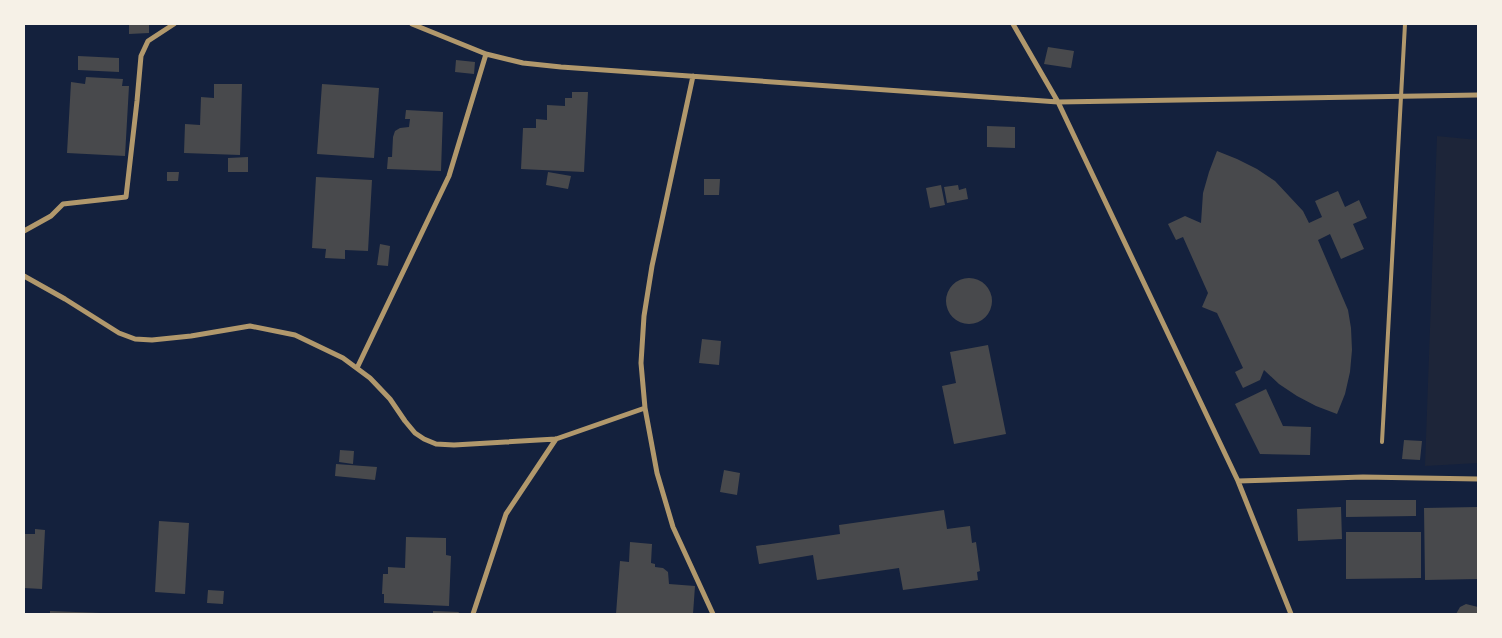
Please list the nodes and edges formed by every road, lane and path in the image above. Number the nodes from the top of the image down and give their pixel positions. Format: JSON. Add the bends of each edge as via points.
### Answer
{"nodes":[{"id":1,"x":174,"y":24,"type":"edge"},
{"id":2,"x":412,"y":24,"type":"edge"},
{"id":3,"x":1013,"y":24,"type":"edge"},
{"id":4,"x":1405,"y":24,"type":"edge"},
{"id":5,"x":486,"y":54,"type":"junction"},
{"id":6,"x":692,"y":76,"type":"junction"},
{"id":7,"x":1478,"y":95,"type":"edge"},
{"id":8,"x":1401,"y":96,"type":"junction"},
{"id":9,"x":1058,"y":102,"type":"junction"},
{"id":10,"x":24,"y":231,"type":"edge"},
{"id":11,"x":24,"y":276,"type":"edge"},
{"id":12,"x":357,"y":368,"type":"junction"},
{"id":13,"x":645,"y":408,"type":"junction"},
{"id":14,"x":556,"y":439,"type":"junction"},
{"id":15,"x":1382,"y":442,"type":"dead end"},
{"id":16,"x":1478,"y":479,"type":"edge"},
{"id":17,"x":1238,"y":481,"type":"junction"},
{"id":18,"x":473,"y":614,"type":"edge"},
{"id":19,"x":713,"y":614,"type":"edge"},
{"id":20,"x":1291,"y":614,"type":"edge"}],
"edges":[{"from":1,"to":10,"type":"street","via":[[148,42],[141,56],[126,197],[63,204],[51,216]]},
{"from":2,"to":5,"type":"street"},
{"from":3,"to":9,"type":"street"},
{"from":4,"to":8,"type":"lane"},
{"from":5,"to":6,"type":"street","via":[[523,63]]},
{"from":5,"to":12,"type":"street","via":[[449,176]]},
{"from":6,"to":9,"type":"street"},
{"from":6,"to":13,"type":"street","via":[[644,316],[641,363]]},
{"from":7,"to":8,"type":"street"},
{"from":8,"to":9,"type":"street"},
{"from":8,"to":15,"type":"lane"},
{"from":9,"to":17,"type":"street"},
{"from":11,"to":12,"type":"street","via":[[134,339],[191,336],[250,326],[295,335]]},
{"from":12,"to":14,"type":"street","via":[[390,399],[415,433],[436,444]]},
{"from":13,"to":14,"type":"street"},
{"from":13,"to":19,"type":"street","via":[[657,473],[673,527]]},
{"from":14,"to":18,"type":"street","via":[[506,514]]},
{"from":16,"to":17,"type":"street","via":[[1363,477]]},
{"from":17,"to":20,"type":"street"}]}
